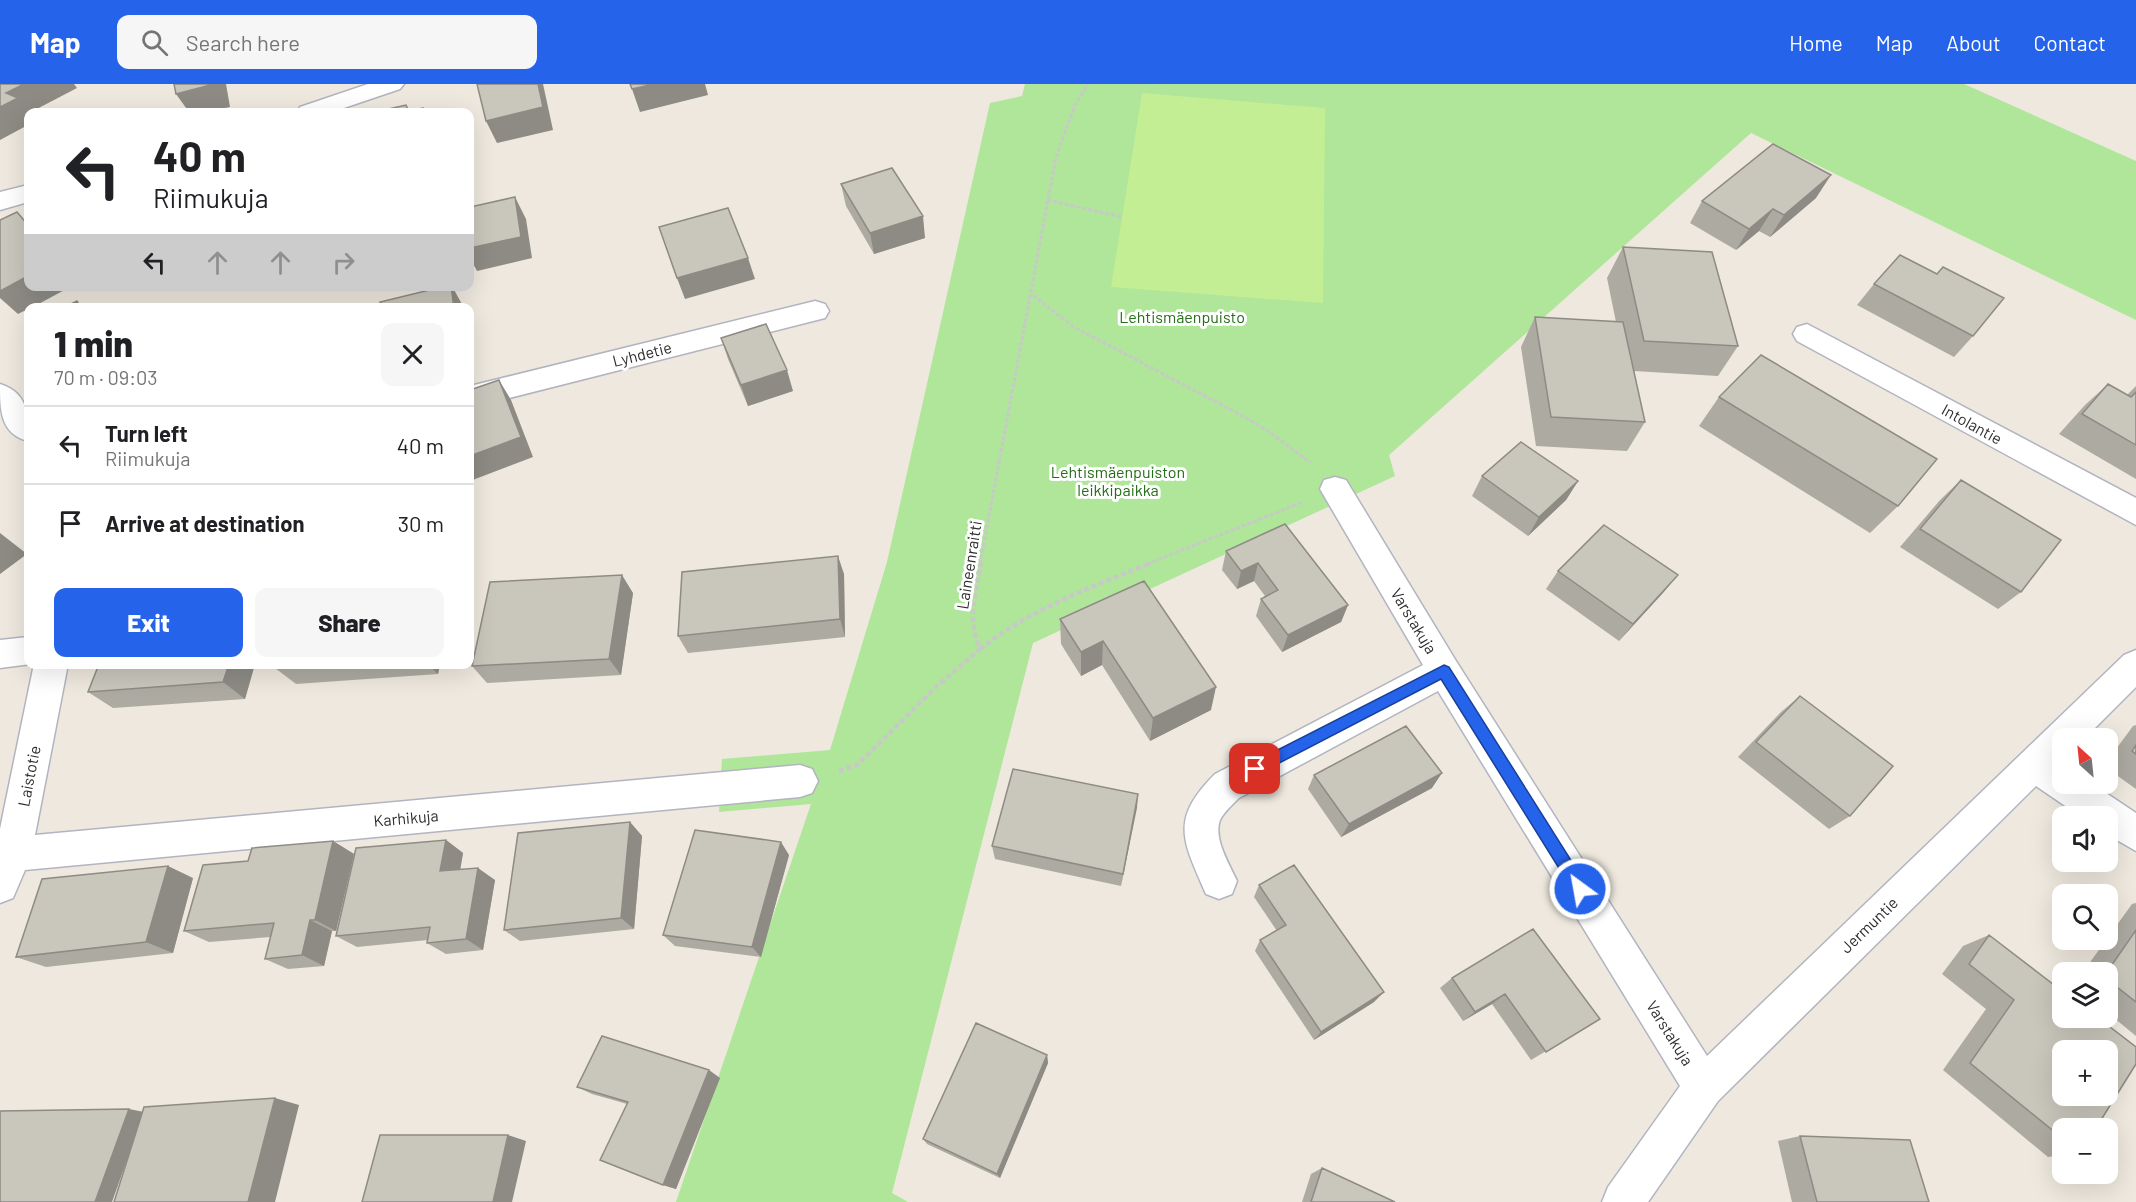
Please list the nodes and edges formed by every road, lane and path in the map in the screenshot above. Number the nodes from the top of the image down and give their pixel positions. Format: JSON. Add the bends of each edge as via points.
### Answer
{"nodes":[{"id":1,"x":392,"y":84,"type":"edge"},
{"id":2,"x":1088,"y":84,"type":"edge"},
{"id":3,"x":321,"y":108,"type":"edge"},
{"id":4,"x":24,"y":195,"type":"edge"},
{"id":5,"x":1047,"y":200,"type":"junction"},
{"id":6,"x":0,"y":201,"type":"edge"},
{"id":7,"x":1122,"y":217,"type":"dead end"},
{"id":8,"x":1033,"y":294,"type":"junction"},
{"id":9,"x":815,"y":312,"type":"dead end"},
{"id":10,"x":1807,"y":334,"type":"dead end"},
{"id":11,"x":0,"y":395,"type":"edge"},
{"id":12,"x":474,"y":396,"type":"edge"},
{"id":13,"x":24,"y":425,"type":"edge"},
{"id":14,"x":1335,"y":489,"type":"junction"},
{"id":15,"x":2136,"y":513,"type":"edge"},
{"id":16,"x":980,"y":649,"type":"junction"},
{"id":17,"x":24,"y":651,"type":"edge"},
{"id":18,"x":0,"y":654,"type":"edge"},
{"id":19,"x":2136,"y":665,"type":"edge"},
{"id":20,"x":50,"y":669,"type":"edge"},
{"id":21,"x":1444,"y":671,"type":"junction"},
{"id":22,"x":2035,"y":765,"type":"junction"},
{"id":23,"x":800,"y":781,"type":"joint"},
{"id":24,"x":2136,"y":834,"type":"edge"},
{"id":25,"x":7,"y":870,"type":"edge"},
{"id":26,"x":1219,"y":881,"type":"dead end"},
{"id":27,"x":1704,"y":1087,"type":"junction"},
{"id":28,"x":1623,"y":1202,"type":"edge"}],
"edges":[{"from":1,"to":3,"type":"street"},
{"from":2,"to":5,"type":"path","name":"Laineenraitti","via":[[1078,95],[1067,124]]},
{"from":4,"to":6,"type":"street"},
{"from":5,"to":7,"type":"path"},
{"from":5,"to":8,"type":"path","name":"Laineenraitti"},
{"from":8,"to":14,"type":"path","via":[[1072,326],[1271,433],[1311,464]]},
{"from":8,"to":16,"type":"path","name":"Laineenraitti","via":[[974,598],[972,630]]},
{"from":9,"to":12,"type":"street","name":"Lyhdetie"},
{"from":10,"to":15,"type":"street","name":"Intolantie"},
{"from":11,"to":13,"type":"street"},
{"from":14,"to":16,"type":"path","via":[[1068,596],[1005,629]]},
{"from":14,"to":21,"type":"street","name":"Varstakuja"},
{"from":16,"to":23,"type":"path","via":[[857,765]]},
{"from":17,"to":18,"type":"street"},
{"from":19,"to":22,"type":"street","name":"Jermuntie"},
{"from":20,"to":25,"type":"street","name":"Laistotie"},
{"from":21,"to":26,"type":"street","via":[[1227,786],[1208,804],[1200,824]]},
{"from":21,"to":27,"type":"street","name":"Varstakuja"},
{"from":22,"to":24,"type":"street"},
{"from":22,"to":27,"type":"street","name":"Jermuntie"},
{"from":23,"to":25,"type":"street","name":"Karhikuja"},
{"from":27,"to":28,"type":"street","name":"Jermuntie"}]}
